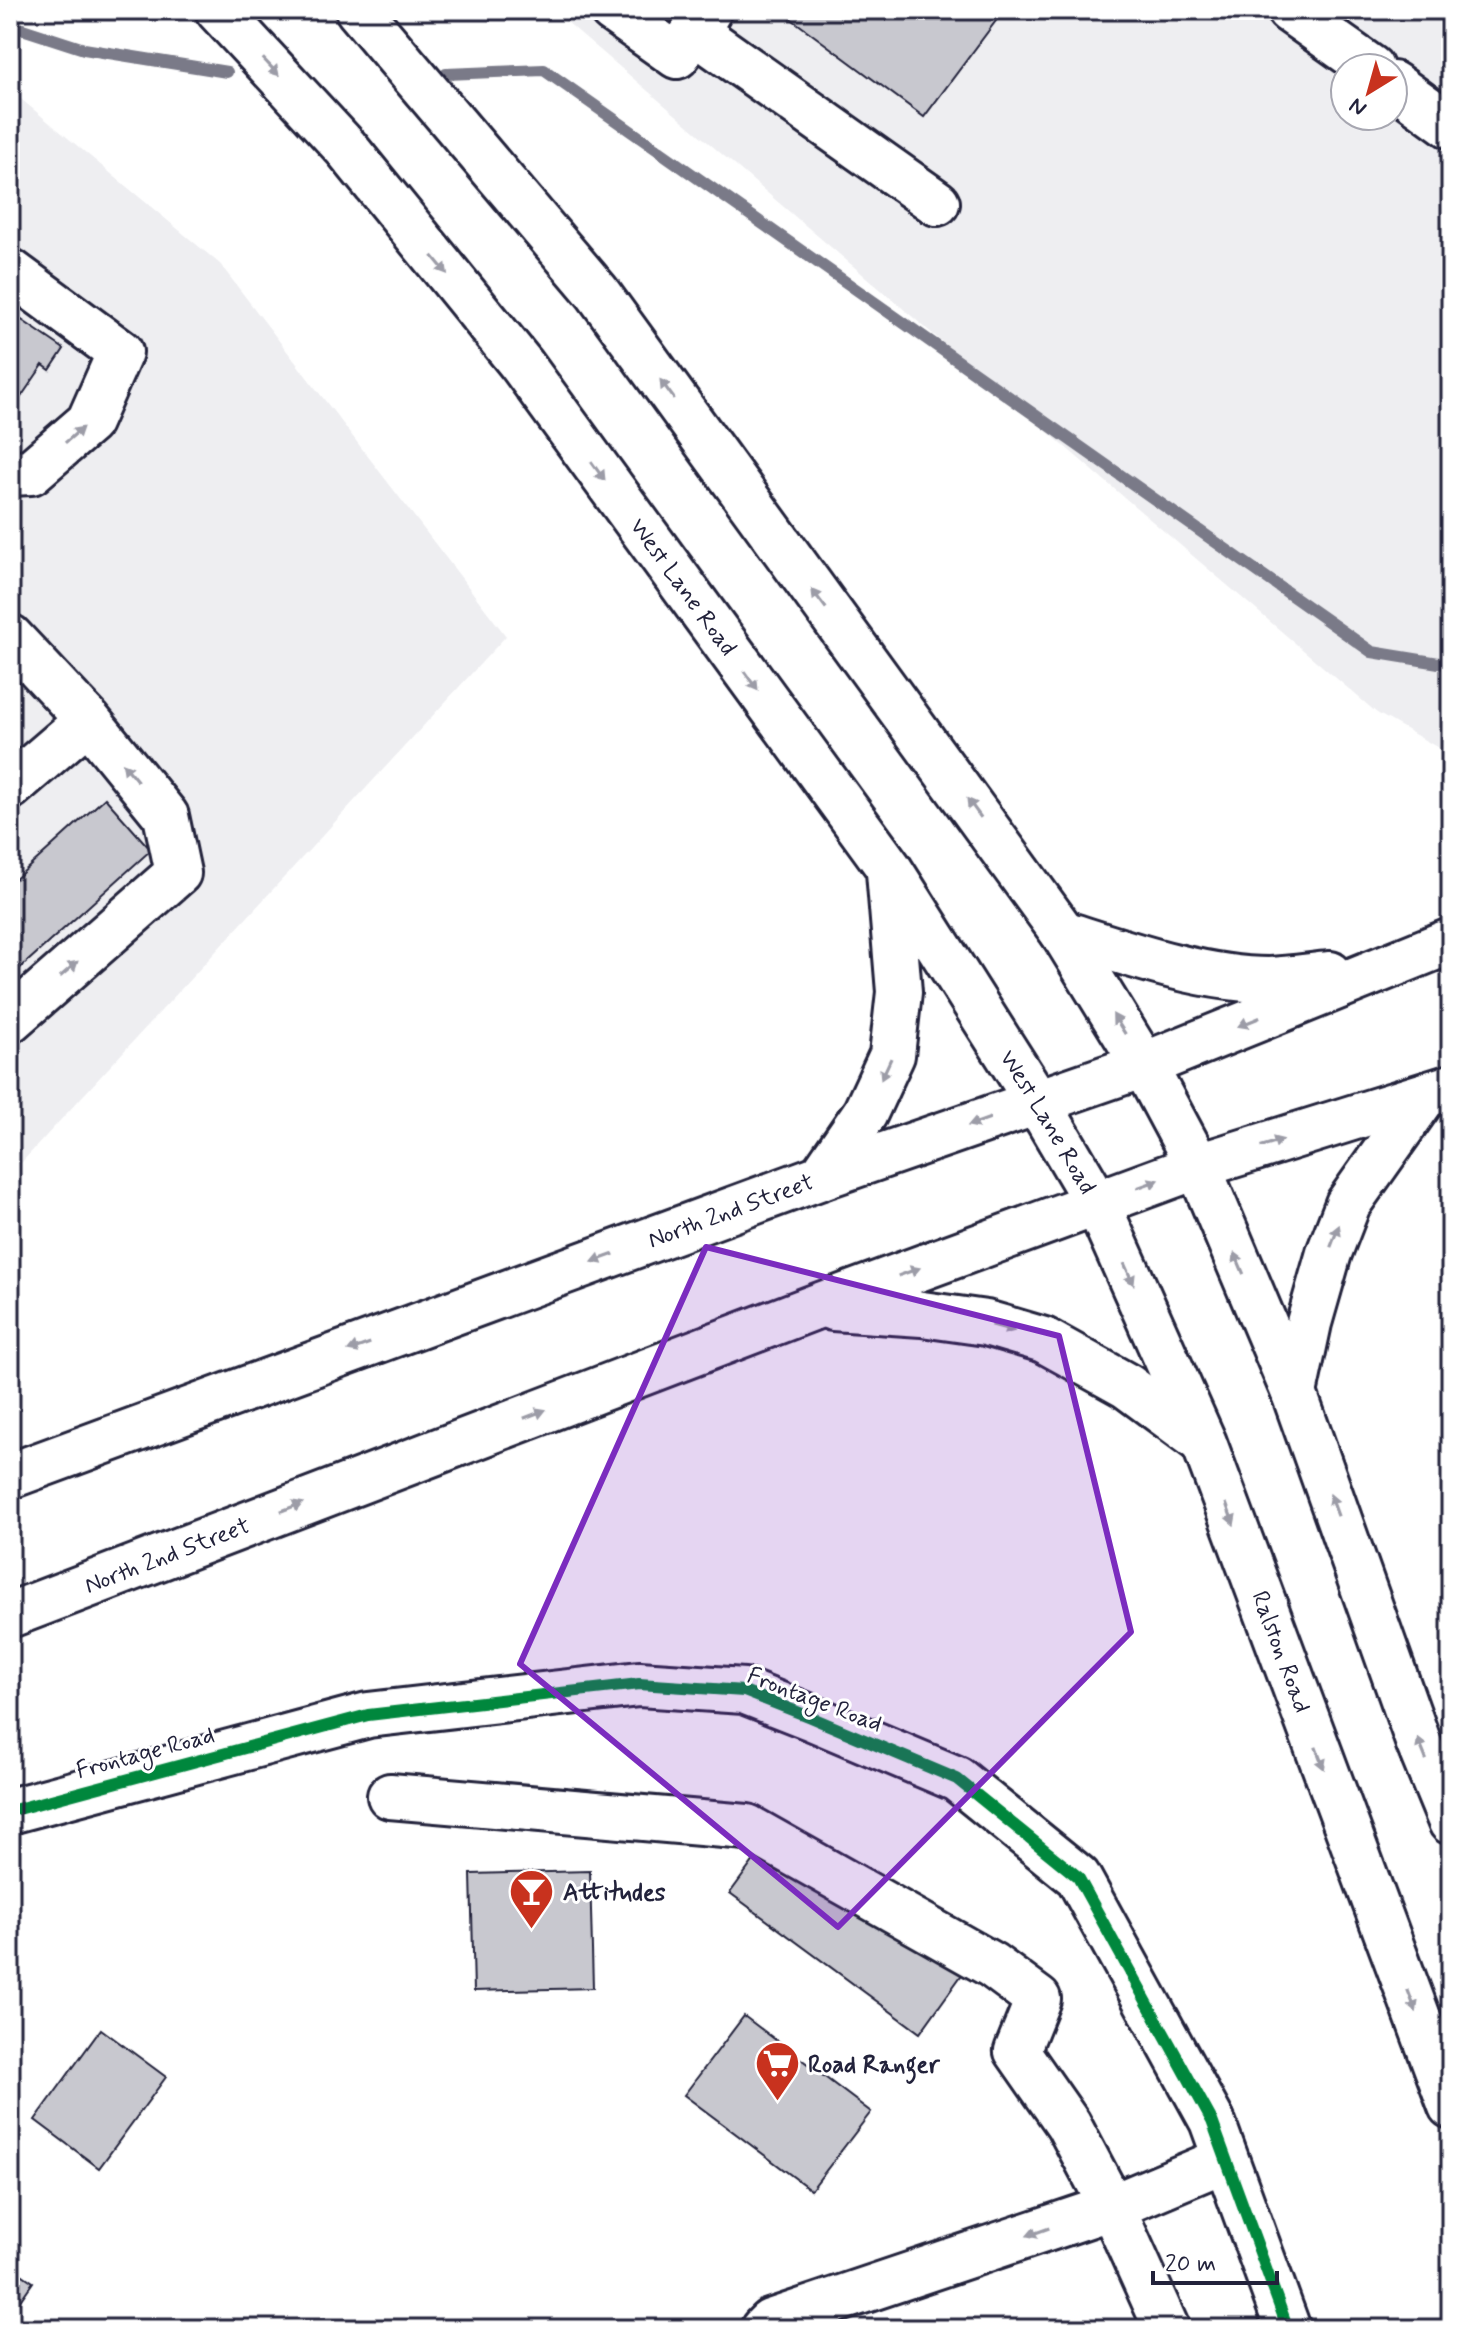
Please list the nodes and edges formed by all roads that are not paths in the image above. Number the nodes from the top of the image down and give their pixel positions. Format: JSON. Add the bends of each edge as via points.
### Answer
{"nodes":[{"id":1,"x":218,"y":10,"type":"edge"},
{"id":2,"x":358,"y":10,"type":"edge"},
{"id":3,"x":612,"y":10,"type":"edge"},
{"id":4,"x":1289,"y":10,"type":"edge"},
{"id":5,"x":702,"y":21,"type":"edge"},
{"id":6,"x":1348,"y":52,"type":"edge"},
{"id":7,"x":1409,"y":96,"type":"edge"},
{"id":8,"x":1451,"y":126,"type":"edge"},
{"id":9,"x":937,"y":203,"type":"dead end"},
{"id":10,"x":10,"y":271,"type":"edge"},
{"id":11,"x":10,"y":473,"type":"edge"},
{"id":12,"x":10,"y":637,"type":"edge"},
{"id":13,"x":88,"y":720,"type":"junction"},
{"id":14,"x":10,"y":787,"type":"edge"},
{"id":15,"x":889,"y":868,"type":"junction"},
{"id":16,"x":1063,"y":933,"type":"junction"},
{"id":17,"x":1451,"y":941,"type":"edge"},
{"id":18,"x":1373,"y":971,"type":"junction"},
{"id":19,"x":10,"y":1020,"type":"edge"},
{"id":20,"x":1144,"y":1065,"type":"junction"},
{"id":21,"x":1437,"y":1093,"type":"edge"},
{"id":22,"x":1037,"y":1101,"type":"junction"},
{"id":23,"x":1198,"y":1166,"type":"junction"},
{"id":24,"x":821,"y":1177,"type":"junction"},
{"id":25,"x":1097,"y":1203,"type":"junction"},
{"id":26,"x":815,"y":1307,"type":"junction"},
{"id":27,"x":1294,"y":1393,"type":"junction"},
{"id":28,"x":1204,"y":1443,"type":"junction"},
{"id":29,"x":10,"y":1476,"type":"edge"},
{"id":30,"x":10,"y":1615,"type":"edge"},
{"id":31,"x":390,"y":1796,"type":"dead end"},
{"id":32,"x":10,"y":1811,"type":"edge"},
{"id":33,"x":1451,"y":1822,"type":"edge"},
{"id":34,"x":1451,"y":2106,"type":"edge"},
{"id":35,"x":1226,"y":2159,"type":"junction"},
{"id":36,"x":1112,"y":2207,"type":"junction"},
{"id":37,"x":763,"y":2329,"type":"edge"},
{"id":38,"x":1167,"y":2329,"type":"edge"},
{"id":39,"x":1288,"y":2329,"type":"edge"}],
"edges":[{"from":1,"to":15,"type":"main road","name":"West Lane Road","one_way":true,"via":[[346,148],[522,365]]},
{"from":16,"to":2,"type":"main road","one_way":true,"via":[[597,292]]},
{"from":3,"to":5,"type":"main road","via":[[677,56]]},
{"from":4,"to":6,"type":"main road"},
{"from":5,"to":9,"type":"main road"},
{"from":7,"to":8,"type":"main road"},
{"from":11,"to":10,"type":"main road","one_way":true,"via":[[31,472],[89,422],[120,352]]},
{"from":12,"to":13,"type":"main road"},
{"from":13,"to":14,"type":"main road"},
{"from":19,"to":13,"type":"main road","one_way":true,"via":[[178,873],[166,816]]},
{"from":15,"to":22,"type":"main road","name":"West Lane Road"},
{"from":15,"to":24,"type":"main road","one_way":true,"via":[[899,992],[892,1055],[865,1113]]},
{"from":16,"to":18,"type":"main road","via":[[1201,972],[1267,980]]},
{"from":20,"to":16,"type":"main road","one_way":true},
{"from":17,"to":18,"type":"main road","name":"North 2nd Street"},
{"from":18,"to":20,"type":"main road","name":"North 2nd Street","one_way":true},
{"from":20,"to":22,"type":"main road","name":"North 2nd Street"},
{"from":20,"to":23,"type":"main road"},
{"from":23,"to":21,"type":"main road","name":"North 2nd Street","one_way":true},
{"from":27,"to":21,"type":"main road","one_way":true,"via":[[1309,1323],[1348,1204]]},
{"from":22,"to":24,"type":"main road","name":"North 2nd Street","one_way":true},
{"from":22,"to":25,"type":"main road","name":"West Lane Road"},
{"from":25,"to":23,"type":"main road","name":"North 2nd Street","one_way":true},
{"from":27,"to":23,"type":"main road","one_way":true},
{"from":24,"to":29,"type":"main road","name":"North 2nd Street","one_way":true},
{"from":26,"to":25,"type":"main road","name":"North 2nd Street","one_way":true},
{"from":25,"to":28,"type":"main road","name":"Ralston Road","one_way":true},
{"from":26,"to":28,"type":"main road","one_way":true,"via":[[960,1319],[1044,1340],[1127,1386]]},
{"from":30,"to":26,"type":"main road","name":"North 2nd Street","one_way":true},
{"from":33,"to":27,"type":"main road","one_way":true},
{"from":28,"to":34,"type":"main road","name":"Ralston Road","one_way":true},
{"from":31,"to":36,"type":"main road","via":[[747,1827],[992,1965],[1038,1999],[1017,2051],[1068,2124]]},
{"from":32,"to":35,"type":"main road","name":"Frontage Road","via":[[368,1715],[639,1684],[744,1691],[957,1779],[1078,1877],[1212,2121]]},
{"from":35,"to":36,"type":"main road"},
{"from":35,"to":39,"type":"main road","name":"Frontage Road"},
{"from":36,"to":37,"type":"main road","one_way":true,"via":[[770,2322]]},
{"from":36,"to":38,"type":"main road"}]}
